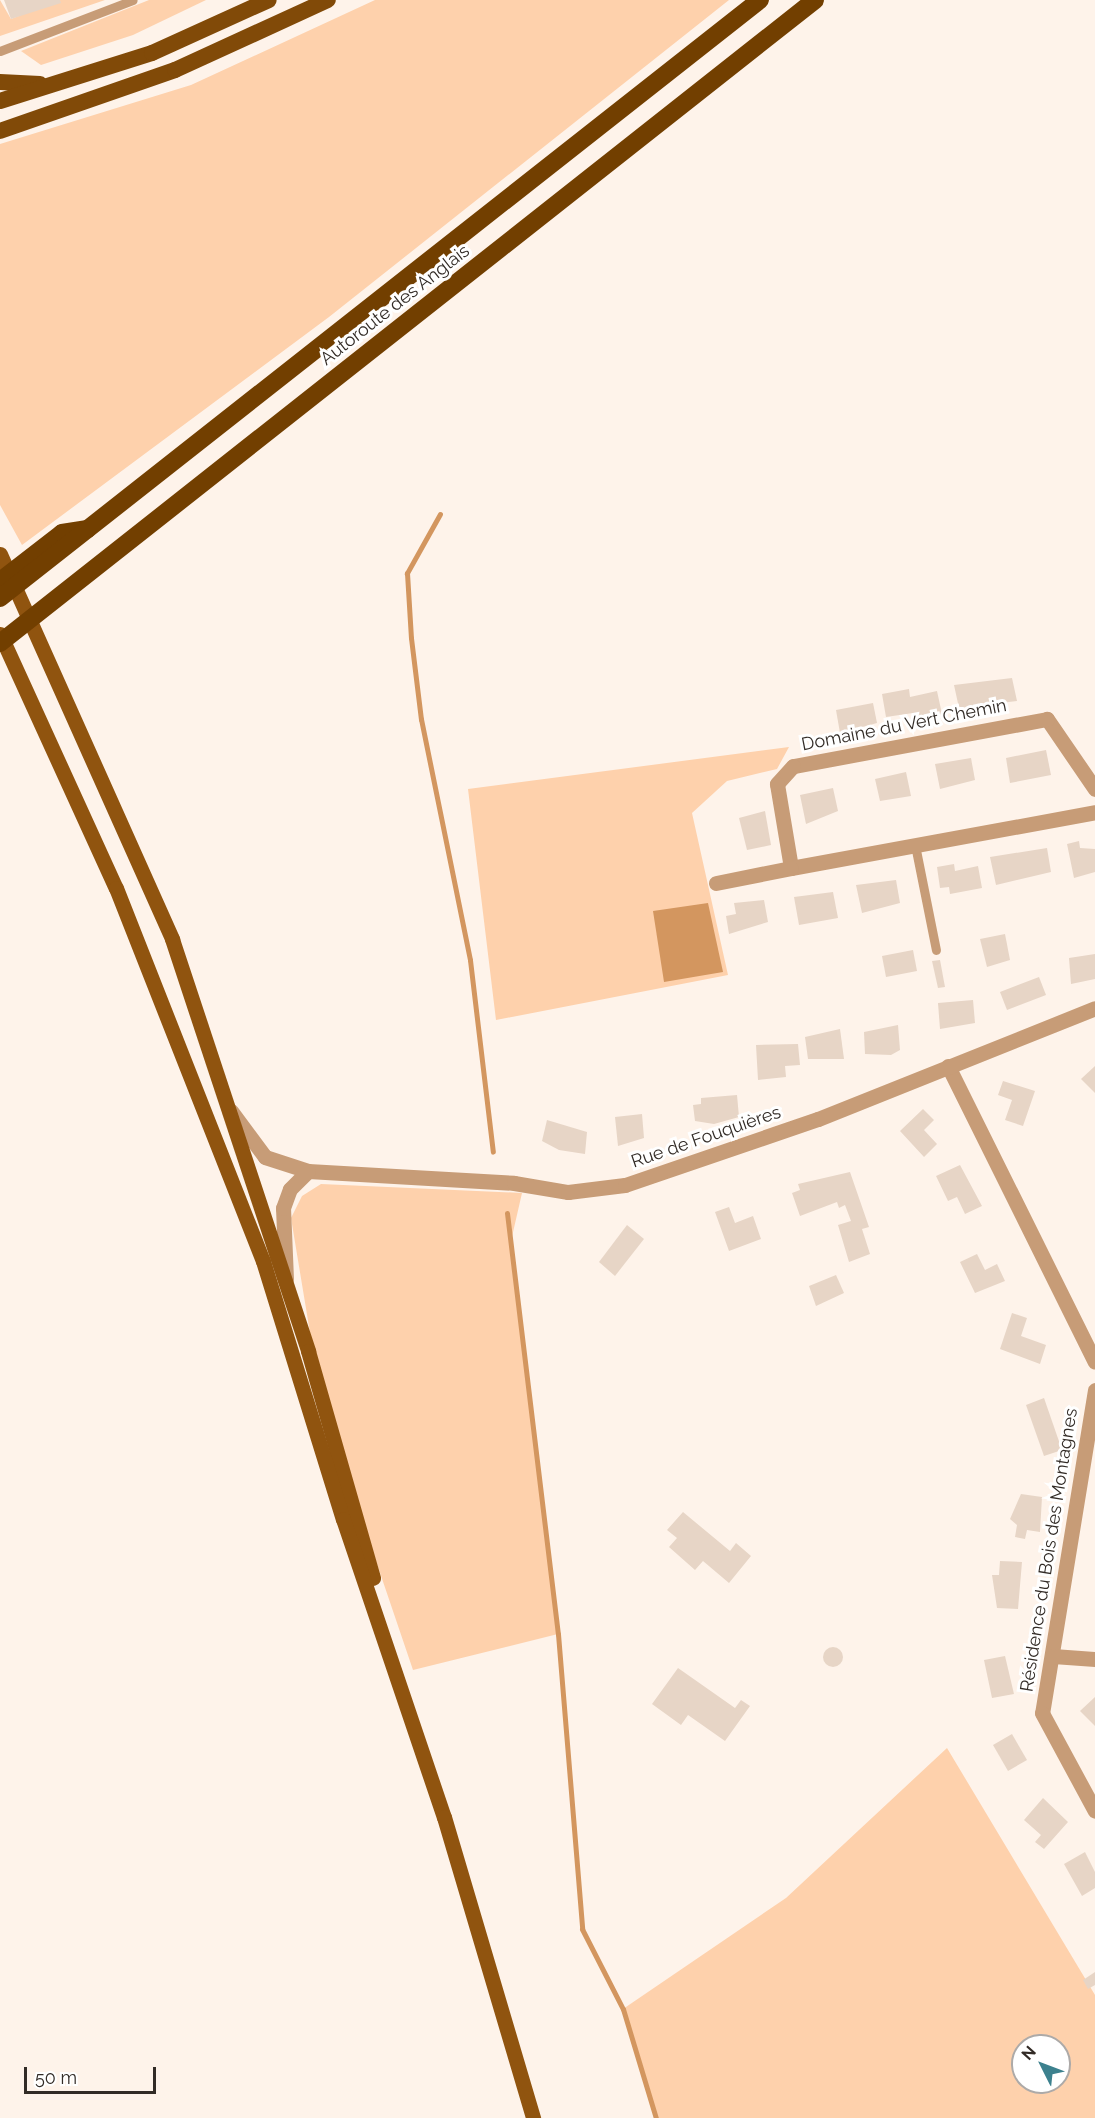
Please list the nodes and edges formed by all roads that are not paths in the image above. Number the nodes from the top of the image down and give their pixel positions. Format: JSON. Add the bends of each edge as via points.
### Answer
{"nodes":[{"id":1,"x":133,"y":0,"type":"edge"},
{"id":2,"x":269,"y":0,"type":"edge"},
{"id":3,"x":328,"y":0,"type":"edge"},
{"id":4,"x":760,"y":0,"type":"edge"},
{"id":5,"x":815,"y":0,"type":"edge"},
{"id":6,"x":0,"y":51,"type":"edge"},
{"id":7,"x":0,"y":82,"type":"edge"},
{"id":8,"x":53,"y":84,"type":"junction"},
{"id":9,"x":0,"y":101,"type":"edge"},
{"id":10,"x":0,"y":131,"type":"edge"},
{"id":11,"x":90,"y":528,"type":"junction"},
{"id":12,"x":0,"y":554,"type":"edge"},
{"id":13,"x":0,"y":581,"type":"edge"},
{"id":14,"x":0,"y":598,"type":"edge"},
{"id":15,"x":0,"y":634,"type":"edge"},
{"id":16,"x":0,"y":643,"type":"edge"},
{"id":17,"x":1095,"y":789,"type":"edge"},
{"id":18,"x":1095,"y":812,"type":"edge"},
{"id":19,"x":915,"y":845,"type":"junction"},
{"id":20,"x":791,"y":868,"type":"junction"},
{"id":21,"x":716,"y":882,"type":"dead end"},
{"id":22,"x":936,"y":950,"type":"dead end"},
{"id":23,"x":1095,"y":1008,"type":"edge"},
{"id":24,"x":948,"y":1066,"type":"junction"},
{"id":25,"x":229,"y":1107,"type":"junction"},
{"id":26,"x":308,"y":1171,"type":"junction"},
{"id":27,"x":286,"y":1282,"type":"junction"},
{"id":28,"x":1095,"y":1362,"type":"edge"},
{"id":29,"x":1095,"y":1390,"type":"edge"},
{"id":30,"x":1053,"y":1656,"type":"junction"},
{"id":31,"x":1095,"y":1659,"type":"edge"},
{"id":32,"x":396,"y":1668,"type":"junction"},
{"id":33,"x":1095,"y":1811,"type":"edge"},
{"id":34,"x":533,"y":2118,"type":"edge"}],
"edges":[{"from":1,"to":6,"type":"lane"},
{"from":2,"to":8,"type":"highway","via":[[152,52]]},
{"from":3,"to":10,"type":"highway","via":[[175,70]]},
{"from":4,"to":11,"type":"highway","name":"Autoroute des Anglais"},
{"from":5,"to":16,"type":"highway","name":"Autoroute des Anglais"},
{"from":7,"to":8,"type":"highway"},
{"from":8,"to":9,"type":"highway"},
{"from":11,"to":13,"type":"highway","via":[[62,533]]},
{"from":11,"to":14,"type":"highway","name":"Autoroute des Anglais"},
{"from":12,"to":25,"type":"main road","via":[[172,939]]},
{"from":15,"to":32,"type":"main road","via":[[196,1079],[263,1261],[343,1520]]},
{"from":17,"to":20,"type":"street","name":"Domaine du Vert Chemin","via":[[1047,719],[793,766],[777,784]]},
{"from":18,"to":19,"type":"street"},
{"from":19,"to":20,"type":"street"},
{"from":19,"to":22,"type":"lane"},
{"from":20,"to":21,"type":"street"},
{"from":23,"to":24,"type":"street","name":"Rue de Fouquières"},
{"from":24,"to":26,"type":"street","name":"Rue de Fouquières","via":[[818,1119],[625,1185],[568,1192],[514,1183]]},
{"from":24,"to":28,"type":"street"},
{"from":25,"to":26,"type":"street","name":"Rue de Fouquières","via":[[265,1157]]},
{"from":25,"to":27,"type":"main road"},
{"from":26,"to":27,"type":"street","via":[[290,1189],[283,1208]]},
{"from":27,"to":32,"type":"main road"},
{"from":29,"to":30,"type":"street","name":"Résidence du Bois des Montagnes"},
{"from":30,"to":31,"type":"street"},
{"from":30,"to":33,"type":"street","name":"Résidence du Bois des Montagnes","via":[[1042,1713]]},
{"from":32,"to":34,"type":"main road"}]}
